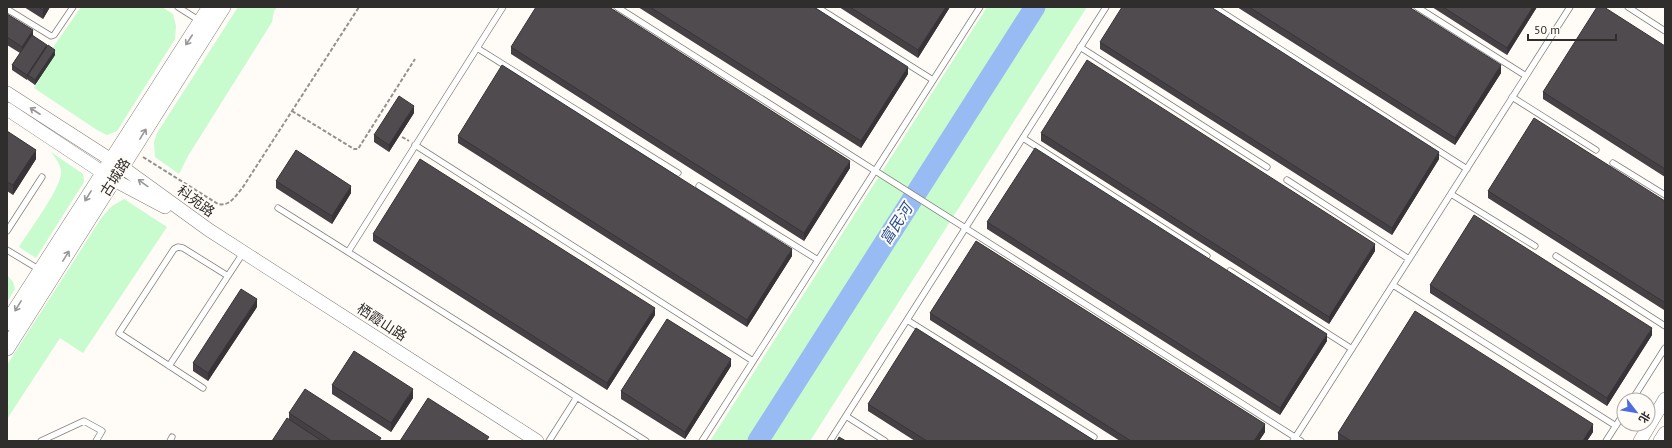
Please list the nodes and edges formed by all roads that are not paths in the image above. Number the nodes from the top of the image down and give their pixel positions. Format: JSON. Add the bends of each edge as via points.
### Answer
{"nodes":[{"id":1,"x":73,"y":7,"type":"edge"},
{"id":2,"x":178,"y":7,"type":"edge"},
{"id":3,"x":210,"y":7,"type":"edge"},
{"id":4,"x":223,"y":7,"type":"edge"},
{"id":5,"x":503,"y":7,"type":"edge"},
{"id":6,"x":618,"y":7,"type":"edge"},
{"id":7,"x":817,"y":7,"type":"edge"},
{"id":8,"x":980,"y":7,"type":"edge"},
{"id":9,"x":1106,"y":7,"type":"edge"},
{"id":10,"x":1214,"y":7,"type":"edge"},
{"id":11,"x":1417,"y":7,"type":"edge"},
{"id":12,"x":1570,"y":7,"type":"edge"},
{"id":13,"x":1628,"y":7,"type":"edge"},
{"id":14,"x":7,"y":9,"type":"edge"},
{"id":15,"x":205,"y":25,"type":"junction"},
{"id":16,"x":1665,"y":31,"type":"edge"},
{"id":17,"x":1080,"y":47,"type":"junction"},
{"id":18,"x":477,"y":48,"type":"junction"},
{"id":19,"x":1526,"y":76,"type":"junction"},
{"id":20,"x":933,"y":80,"type":"junction"},
{"id":21,"x":7,"y":93,"type":"edge"},
{"id":22,"x":1512,"y":97,"type":"junction"},
{"id":23,"x":7,"y":109,"type":"edge"},
{"id":24,"x":1022,"y":138,"type":"junction"},
{"id":25,"x":415,"y":145,"type":"junction"},
{"id":26,"x":1596,"y":150,"type":"dead end"},
{"id":27,"x":1613,"y":163,"type":"dead end"},
{"id":28,"x":1267,"y":167,"type":"dead end"},
{"id":29,"x":1467,"y":169,"type":"junction"},
{"id":30,"x":112,"y":170,"type":"junction"},
{"id":31,"x":875,"y":171,"type":"junction"},
{"id":32,"x":678,"y":173,"type":"dead end"},
{"id":33,"x":42,"y":177,"type":"dead end"},
{"id":34,"x":1287,"y":180,"type":"dead end"},
{"id":35,"x":699,"y":186,"type":"dead end"},
{"id":36,"x":1451,"y":194,"type":"junction"},
{"id":37,"x":1665,"y":195,"type":"edge"},
{"id":38,"x":278,"y":208,"type":"dead end"},
{"id":39,"x":966,"y":228,"type":"junction"},
{"id":40,"x":209,"y":230,"type":"joint"},
{"id":41,"x":7,"y":231,"type":"edge"},
{"id":42,"x":1536,"y":246,"type":"dead end"},
{"id":43,"x":7,"y":250,"type":"edge"},
{"id":44,"x":348,"y":252,"type":"junction"},
{"id":45,"x":244,"y":253,"type":"junction"},
{"id":46,"x":1207,"y":256,"type":"edge"},
{"id":47,"x":1556,"y":256,"type":"dead end"},
{"id":48,"x":1409,"y":259,"type":"junction"},
{"id":49,"x":818,"y":260,"type":"junction"},
{"id":50,"x":1230,"y":271,"type":"edge"},
{"id":51,"x":46,"y":274,"type":"junction"},
{"id":52,"x":228,"y":276,"type":"junction"},
{"id":53,"x":1393,"y":285,"type":"junction"},
{"id":54,"x":907,"y":320,"type":"junction"},
{"id":55,"x":7,"y":323,"type":"edge"},
{"id":56,"x":1665,"y":326,"type":"edge"},
{"id":57,"x":7,"y":348,"type":"edge"},
{"id":58,"x":1665,"y":348,"type":"edge"},
{"id":59,"x":1352,"y":349,"type":"junction"},
{"id":60,"x":753,"y":361,"type":"junction"},
{"id":61,"x":169,"y":366,"type":"junction"},
{"id":62,"x":202,"y":388,"type":"dead end"},
{"id":63,"x":1637,"y":392,"type":"edge"},
{"id":64,"x":577,"y":397,"type":"junction"},
{"id":65,"x":1665,"y":399,"type":"edge"},
{"id":66,"x":846,"y":416,"type":"junction"},
{"id":67,"x":1616,"y":426,"type":"joint"},
{"id":68,"x":1665,"y":433,"type":"edge"},
{"id":69,"x":1094,"y":437,"type":"dead end"},
{"id":70,"x":1294,"y":439,"type":"edge"},
{"id":71,"x":41,"y":441,"type":"edge"},
{"id":72,"x":96,"y":441,"type":"edge"},
{"id":73,"x":538,"y":441,"type":"edge"},
{"id":74,"x":549,"y":441,"type":"edge"},
{"id":75,"x":646,"y":441,"type":"edge"},
{"id":76,"x":702,"y":441,"type":"edge"},
{"id":77,"x":830,"y":441,"type":"edge"},
{"id":78,"x":885,"y":441,"type":"edge"},
{"id":79,"x":1301,"y":441,"type":"edge"},
{"id":80,"x":1606,"y":441,"type":"edge"},
{"id":81,"x":1640,"y":441,"type":"edge"},
{"id":82,"x":1660,"y":441,"type":"edge"}],
"edges":[{"from":1,"to":14,"type":"lane","via":[[51,36]]},
{"from":2,"to":15,"type":"lane"},
{"from":3,"to":15,"type":"main road","name":"古城路"},
{"from":4,"to":15,"type":"main road","name":"古城路"},
{"from":5,"to":18,"type":"lane"},
{"from":6,"to":31,"type":"lane"},
{"from":7,"to":20,"type":"lane"},
{"from":8,"to":20,"type":"lane"},
{"from":9,"to":17,"type":"lane"},
{"from":10,"to":29,"type":"lane"},
{"from":11,"to":19,"type":"lane"},
{"from":12,"to":19,"type":"lane"},
{"from":13,"to":16,"type":"lane"},
{"from":15,"to":30,"type":"main road","name":"古城路","one_way":true},
{"from":30,"to":15,"type":"main road","name":"古城路","one_way":true,"via":[[132,150]]},
{"from":17,"to":24,"type":"lane"},
{"from":17,"to":28,"type":"lane"},
{"from":18,"to":25,"type":"lane"},
{"from":18,"to":32,"type":"lane"},
{"from":19,"to":22,"type":"lane"},
{"from":20,"to":31,"type":"lane"},
{"from":30,"to":21,"type":"street","name":"科苑路","one_way":true},
{"from":22,"to":26,"type":"lane"},
{"from":22,"to":29,"type":"lane"},
{"from":23,"to":30,"type":"street","name":"科苑路"},
{"from":24,"to":39,"type":"lane"},
{"from":24,"to":46,"type":"lane"},
{"from":25,"to":44,"type":"lane"},
{"from":25,"to":60,"type":"lane"},
{"from":27,"to":37,"type":"lane"},
{"from":29,"to":36,"type":"lane"},
{"from":30,"to":40,"type":"street","name":"科苑路"},
{"from":30,"to":51,"type":"main road","name":"古城路"},
{"from":31,"to":39,"type":"lane"},
{"from":31,"to":49,"type":"lane"},
{"from":33,"to":41,"type":"lane"},
{"from":34,"to":48,"type":"lane"},
{"from":35,"to":49,"type":"lane"},
{"from":36,"to":42,"type":"lane"},
{"from":36,"to":48,"type":"lane"},
{"from":38,"to":44,"type":"lane"},
{"from":39,"to":54,"type":"lane"},
{"from":39,"to":70,"type":"lane"},
{"from":40,"to":45,"type":"street","name":"栖霞山路"},
{"from":43,"to":51,"type":"lane"},
{"from":44,"to":64,"type":"lane"},
{"from":45,"to":52,"type":"lane"},
{"from":45,"to":73,"type":"street","name":"栖霞山路"},
{"from":47,"to":56,"type":"lane"},
{"from":48,"to":53,"type":"lane"},
{"from":49,"to":60,"type":"lane"},
{"from":50,"to":59,"type":"lane"},
{"from":51,"to":55,"type":"main road","name":"古城路","one_way":true},
{"from":51,"to":57,"type":"main road","name":"古城路"},
{"from":52,"to":61,"type":"lane"},
{"from":52,"to":61,"type":"lane","via":[[178,247],[174,249],[123,326],[119,333]]},
{"from":53,"to":59,"type":"lane"},
{"from":53,"to":67,"type":"lane"},
{"from":54,"to":66,"type":"lane"},
{"from":54,"to":69,"type":"lane"},
{"from":58,"to":63,"type":"lane"},
{"from":59,"to":70,"type":"lane"},
{"from":60,"to":76,"type":"lane"},
{"from":61,"to":62,"type":"lane"},
{"from":64,"to":74,"type":"lane"},
{"from":64,"to":75,"type":"lane"},
{"from":65,"to":81,"type":"street"},
{"from":66,"to":77,"type":"lane"},
{"from":66,"to":78,"type":"lane"},
{"from":67,"to":80,"type":"lane"},
{"from":68,"to":82,"type":"street"},
{"from":70,"to":79,"type":"lane"},
{"from":71,"to":72,"type":"lane","via":[[84,420],[102,431]]}]}
